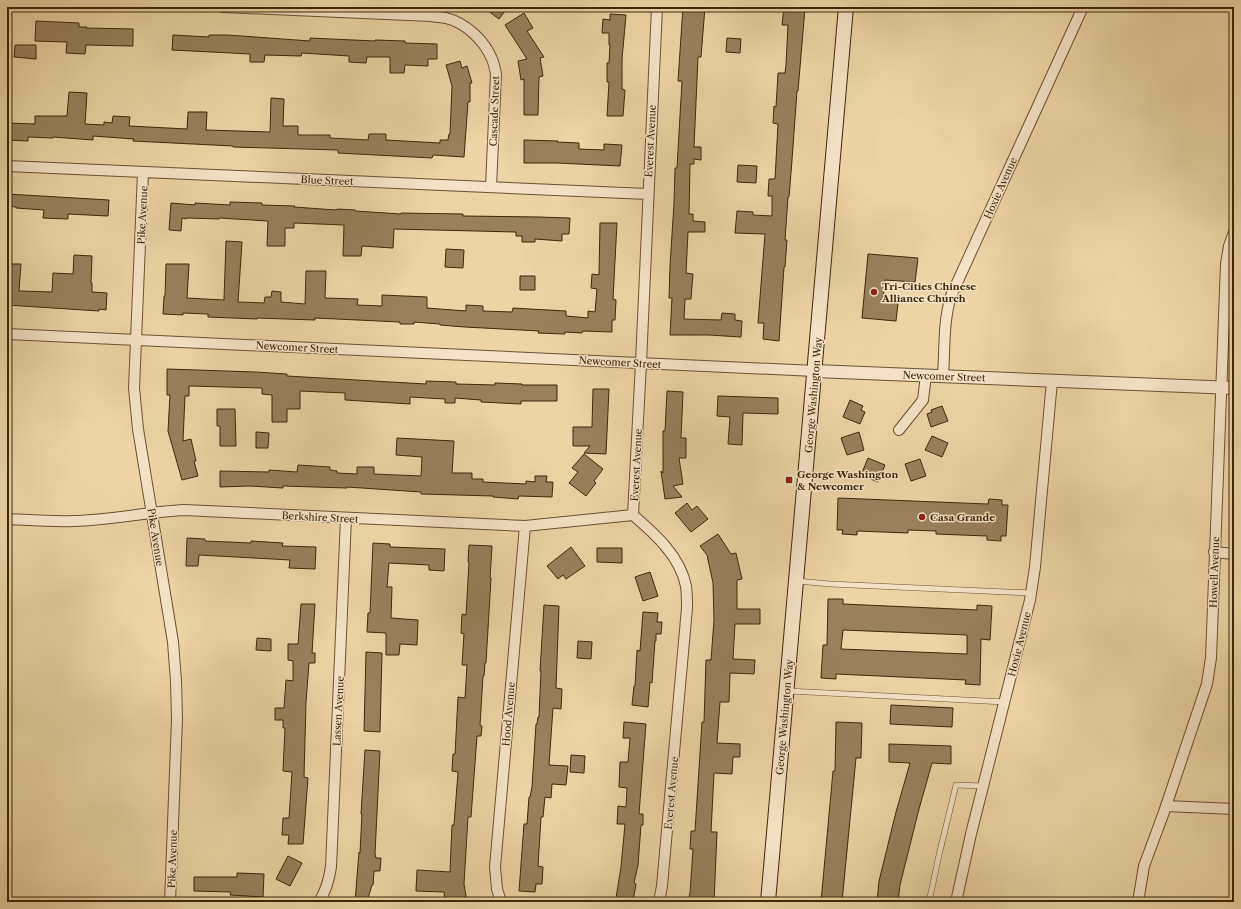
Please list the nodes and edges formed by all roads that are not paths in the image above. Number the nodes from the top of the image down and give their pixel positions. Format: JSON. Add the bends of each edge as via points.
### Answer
{"nodes":[{"id":1,"x":223,"y":7,"type":"edge"},
{"id":2,"x":657,"y":7,"type":"edge"},
{"id":3,"x":846,"y":7,"type":"edge"},
{"id":4,"x":1083,"y":7,"type":"edge"},
{"id":5,"x":7,"y":166,"type":"edge"},
{"id":6,"x":144,"y":172,"type":"junction"},
{"id":7,"x":491,"y":187,"type":"junction"},
{"id":8,"x":648,"y":194,"type":"junction"},
{"id":9,"x":1234,"y":232,"type":"edge"},
{"id":10,"x":7,"y":334,"type":"edge"},
{"id":11,"x":136,"y":339,"type":"junction"},
{"id":12,"x":641,"y":363,"type":"junction"},
{"id":13,"x":815,"y":370,"type":"junction"},
{"id":14,"x":926,"y":375,"type":"junction"},
{"id":15,"x":943,"y":375,"type":"junction"},
{"id":16,"x":1052,"y":381,"type":"junction"},
{"id":17,"x":1221,"y":388,"type":"junction"},
{"id":18,"x":1234,"y":388,"type":"edge"},
{"id":19,"x":899,"y":430,"type":"dead end"},
{"id":20,"x":152,"y":512,"type":"junction"},
{"id":21,"x":633,"y":515,"type":"junction"},
{"id":22,"x":346,"y":518,"type":"junction"},
{"id":23,"x":7,"y":520,"type":"edge"},
{"id":24,"x":525,"y":526,"type":"junction"},
{"id":25,"x":1214,"y":552,"type":"junction"},
{"id":26,"x":1234,"y":554,"type":"edge"},
{"id":27,"x":796,"y":580,"type":"junction"},
{"id":28,"x":1031,"y":593,"type":"junction"},
{"id":29,"x":786,"y":691,"type":"junction"},
{"id":30,"x":1005,"y":702,"type":"junction"},
{"id":31,"x":983,"y":786,"type":"junction"},
{"id":32,"x":1166,"y":806,"type":"junction"},
{"id":33,"x":1234,"y":809,"type":"edge"},
{"id":34,"x":170,"y":902,"type":"edge"},
{"id":35,"x":319,"y":902,"type":"edge"},
{"id":36,"x":501,"y":902,"type":"edge"},
{"id":37,"x":659,"y":902,"type":"edge"},
{"id":38,"x":768,"y":902,"type":"edge"},
{"id":39,"x":929,"y":902,"type":"edge"},
{"id":40,"x":956,"y":902,"type":"edge"},
{"id":41,"x":1138,"y":902,"type":"edge"}],
"edges":[{"from":1,"to":7,"type":"street","name":"Cascade Street","via":[[430,16],[446,18],[462,25],[484,46],[492,58],[496,74]]},
{"from":2,"to":8,"type":"street","name":"Everest Avenue"},
{"from":3,"to":13,"type":"main road","name":"George Washington Way"},
{"from":4,"to":15,"type":"street","name":"Hoxie Avenue","via":[[951,296],[947,309]]},
{"from":5,"to":6,"type":"street","name":"Blue Street"},
{"from":6,"to":7,"type":"street","name":"Blue Street"},
{"from":6,"to":11,"type":"street","name":"Pike Avenue"},
{"from":7,"to":8,"type":"street","name":"Blue Street"},
{"from":8,"to":12,"type":"street","name":"Everest Avenue"},
{"from":9,"to":17,"type":"street","name":"Howell Avenue","via":[[1227,254]]},
{"from":10,"to":11,"type":"street","name":"Newcomer Street"},
{"from":11,"to":12,"type":"street","name":"Newcomer Street"},
{"from":11,"to":20,"type":"street","name":"Pike Avenue","via":[[135,395],[138,429]]},
{"from":12,"to":13,"type":"street","name":"Newcomer Street"},
{"from":12,"to":21,"type":"street","name":"Everest Avenue"},
{"from":13,"to":14,"type":"street","name":"Newcomer Street"},
{"from":13,"to":27,"type":"main road","name":"George Washington Way"},
{"from":14,"to":15,"type":"street","name":"Newcomer Street"},
{"from":14,"to":19,"type":"street","via":[[923,400]]},
{"from":15,"to":16,"type":"street","name":"Newcomer Street"},
{"from":16,"to":17,"type":"street","name":"Newcomer Street"},
{"from":16,"to":28,"type":"street","name":"Hoxie Avenue"},
{"from":17,"to":18,"type":"street","name":"Newcomer Street"},
{"from":17,"to":25,"type":"street","name":"Howell Avenue"},
{"from":20,"to":22,"type":"street","name":"Berkshire Street","via":[[184,510]]},
{"from":20,"to":23,"type":"street","name":"Berkshire Street","via":[[73,522]]},
{"from":20,"to":34,"type":"street","name":"Pike Avenue","via":[[174,642],[176,681],[177,719]]},
{"from":21,"to":24,"type":"street","name":"Berkshire Street"},
{"from":21,"to":37,"type":"street","name":"Everest Avenue","via":[[672,554],[686,586],[687,608]]},
{"from":22,"to":24,"type":"street","name":"Berkshire Street"},
{"from":22,"to":35,"type":"street","name":"Lassen Avenue","via":[[331,867],[326,892]]},
{"from":24,"to":36,"type":"street","name":"Hood Avenue","via":[[495,867]]},
{"from":25,"to":26,"type":"street"},
{"from":25,"to":32,"type":"street","name":"Howell Avenue","via":[[1211,658],[1207,684]]},
{"from":27,"to":28,"type":"lane","via":[[830,584]]},
{"from":27,"to":29,"type":"main road","name":"George Washington Way"},
{"from":28,"to":30,"type":"street","name":"Hoxie Avenue"},
{"from":29,"to":30,"type":"lane"},
{"from":29,"to":38,"type":"main road","name":"George Washington Way"},
{"from":30,"to":31,"type":"street","name":"Hoxie Avenue"},
{"from":31,"to":39,"type":"lane","via":[[956,786]]},
{"from":31,"to":40,"type":"street","name":"Hoxie Avenue"},
{"from":32,"to":33,"type":"street"},
{"from":32,"to":41,"type":"street","name":"Howell Avenue","via":[[1144,866]]}]}
